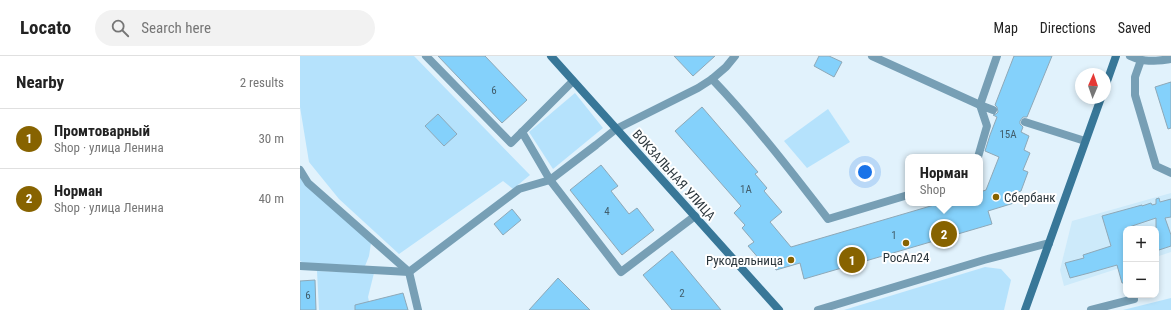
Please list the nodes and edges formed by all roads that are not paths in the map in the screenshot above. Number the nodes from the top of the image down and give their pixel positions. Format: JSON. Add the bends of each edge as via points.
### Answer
{"nodes":[{"id":1,"x":426,"y":56,"type":"edge"},
{"id":2,"x":551,"y":56,"type":"edge"},
{"id":3,"x":735,"y":56,"type":"edge"},
{"id":4,"x":872,"y":56,"type":"edge"},
{"id":5,"x":997,"y":56,"type":"edge"},
{"id":6,"x":1116,"y":56,"type":"edge"},
{"id":7,"x":1130,"y":56,"type":"edge"},
{"id":8,"x":1171,"y":59,"type":"edge"},
{"id":9,"x":1141,"y":60,"type":"junction"},
{"id":10,"x":1111,"y":70,"type":"edge"},
{"id":11,"x":712,"y":79,"type":"junction"},
{"id":12,"x":573,"y":81,"type":"junction"},
{"id":13,"x":1099,"y":104,"type":"edge"},
{"id":14,"x":980,"y":105,"type":"junction"},
{"id":15,"x":993,"y":110,"type":"dead end"},
{"id":16,"x":1025,"y":122,"type":"dead end"},
{"id":17,"x":616,"y":129,"type":"junction"},
{"id":18,"x":522,"y":132,"type":"junction"},
{"id":19,"x":1085,"y":141,"type":"junction"},
{"id":20,"x":979,"y":154,"type":"edge"},
{"id":21,"x":300,"y":170,"type":"edge"},
{"id":22,"x":1171,"y":173,"type":"edge"},
{"id":23,"x":550,"y":180,"type":"junction"},
{"id":24,"x":905,"y":195,"type":"edge"},
{"id":25,"x":695,"y":216,"type":"junction"},
{"id":26,"x":1048,"y":243,"type":"junction"},
{"id":27,"x":300,"y":266,"type":"edge"},
{"id":28,"x":409,"y":272,"type":"junction"},
{"id":29,"x":1134,"y":299,"type":"dead end"},
{"id":30,"x":777,"y":309,"type":"edge"},
{"id":31,"x":418,"y":310,"type":"edge"},
{"id":32,"x":818,"y":310,"type":"edge"},
{"id":33,"x":1025,"y":310,"type":"edge"},
{"id":34,"x":1091,"y":310,"type":"edge"}],
"edges":[{"from":1,"to":18,"type":"street","via":[[511,143]]},
{"from":2,"to":12,"type":"street","name":"ВОКЗАЛЬНАЯ УЛИЦА"},
{"from":3,"to":11,"type":"street"},
{"from":4,"to":14,"type":"street"},
{"from":5,"to":14,"type":"street"},
{"from":6,"to":10,"type":"street"},
{"from":7,"to":9,"type":"street"},
{"from":8,"to":9,"type":"street"},
{"from":9,"to":22,"type":"street","via":[[1135,77],[1135,95],[1156,166]]},
{"from":11,"to":17,"type":"street"},
{"from":11,"to":24,"type":"street","via":[[778,155],[828,219]]},
{"from":12,"to":17,"type":"street","name":"ВОКЗАЛЬНАЯ УЛИЦА"},
{"from":12,"to":18,"type":"street"},
{"from":13,"to":19,"type":"street"},
{"from":14,"to":15,"type":"street"},
{"from":14,"to":20,"type":"street","via":[[987,126]]},
{"from":16,"to":19,"type":"street"},
{"from":17,"to":23,"type":"street"},
{"from":17,"to":25,"type":"street","name":"ВОКЗАЛЬНАЯ УЛИЦА"},
{"from":18,"to":23,"type":"street"},
{"from":19,"to":26,"type":"street"},
{"from":21,"to":28,"type":"street","via":[[308,183]]},
{"from":23,"to":25,"type":"street","via":[[621,272]]},
{"from":23,"to":28,"type":"street","via":[[519,189]]},
{"from":25,"to":30,"type":"street","name":"ВОКЗАЛЬНАЯ УЛИЦА"},
{"from":26,"to":32,"type":"street"},
{"from":26,"to":33,"type":"street"},
{"from":27,"to":28,"type":"street"},
{"from":28,"to":31,"type":"street"},
{"from":29,"to":34,"type":"street"}]}
